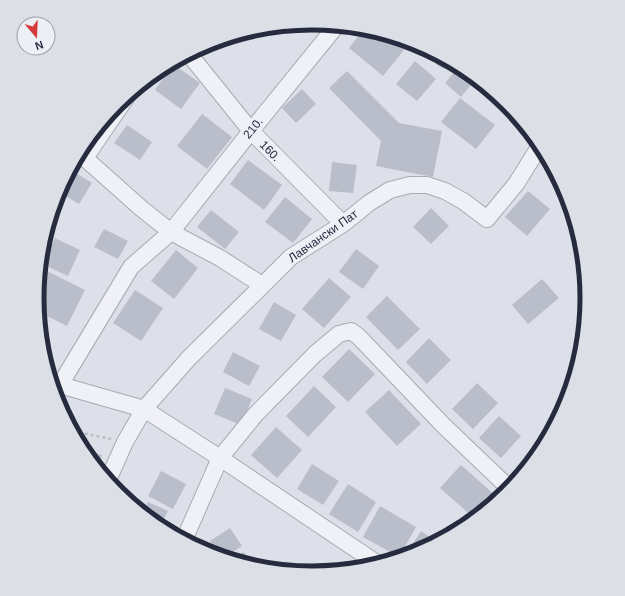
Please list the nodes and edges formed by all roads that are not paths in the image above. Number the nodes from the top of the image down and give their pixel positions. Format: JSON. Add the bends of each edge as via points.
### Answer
{"nodes":[{"id":1,"x":332,"y":31,"type":"edge"},
{"id":2,"x":193,"y":59,"type":"edge"},
{"id":3,"x":250,"y":131,"type":"junction"},
{"id":4,"x":536,"y":151,"type":"edge"},
{"id":5,"x":84,"y":158,"type":"edge"},
{"id":6,"x":343,"y":224,"type":"junction"},
{"id":7,"x":171,"y":232,"type":"junction"},
{"id":8,"x":262,"y":285,"type":"junction"},
{"id":9,"x":58,"y":380,"type":"edge"},
{"id":10,"x":59,"y":384,"type":"edge"},
{"id":11,"x":144,"y":409,"type":"junction"},
{"id":12,"x":220,"y":458,"type":"junction"},
{"id":13,"x":111,"y":474,"type":"edge"},
{"id":14,"x":505,"y":484,"type":"edge"},
{"id":15,"x":187,"y":534,"type":"edge"},
{"id":16,"x":371,"y":560,"type":"edge"}],
"edges":[{"from":1,"to":3,"type":"street","name":"210."},
{"from":2,"to":3,"type":"street","name":"160."},
{"from":3,"to":6,"type":"street","name":"160."},
{"from":3,"to":7,"type":"street","name":"210."},
{"from":4,"to":6,"type":"street","name":"Лавчански Пат","via":[[516,184],[487,219],[464,201],[445,191],[427,185],[410,185],[390,190]]},
{"from":5,"to":7,"type":"street"},
{"from":6,"to":8,"type":"street","name":"Лавчански Пат","via":[[291,257]]},
{"from":7,"to":8,"type":"street","via":[[220,258]]},
{"from":7,"to":9,"type":"street","name":"210.","via":[[131,267]]},
{"from":8,"to":11,"type":"street","name":"Лавчански Пат","via":[[189,358]]},
{"from":10,"to":11,"type":"street"},
{"from":11,"to":12,"type":"street"},
{"from":11,"to":13,"type":"street","name":"Лавчански Пат"},
{"from":12,"to":14,"type":"street","via":[[255,415],[315,354],[339,334],[351,331],[359,336],[443,425]]},
{"from":12,"to":15,"type":"street"},
{"from":12,"to":16,"type":"street"}]}
